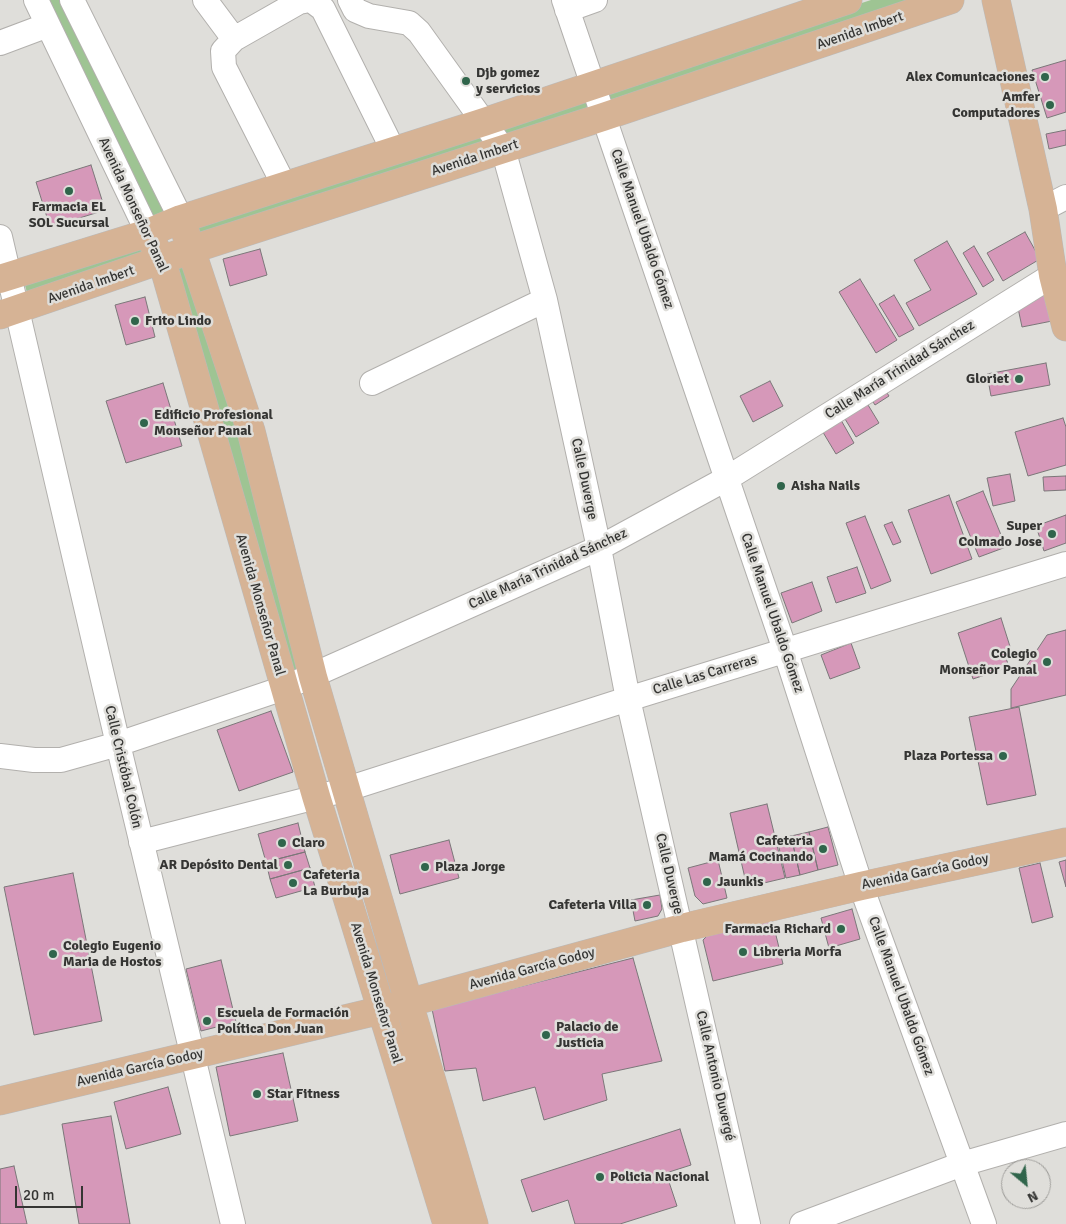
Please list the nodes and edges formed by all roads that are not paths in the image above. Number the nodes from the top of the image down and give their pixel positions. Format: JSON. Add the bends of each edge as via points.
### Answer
{"nodes":[{"id":1,"x":36,"y":0,"type":"edge"},
{"id":2,"x":72,"y":0,"type":"edge"},
{"id":3,"x":205,"y":0,"type":"edge"},
{"id":4,"x":310,"y":0,"type":"edge"},
{"id":5,"x":350,"y":0,"type":"edge"},
{"id":6,"x":594,"y":0,"type":"edge"},
{"id":7,"x":848,"y":0,"type":"edge"},
{"id":8,"x":950,"y":0,"type":"edge"},
{"id":9,"x":996,"y":0,"type":"edge"},
{"id":10,"x":566,"y":5,"type":"edge"},
{"id":11,"x":48,"y":25,"type":"junction"},
{"id":12,"x":234,"y":39,"type":"junction"},
{"id":13,"x":0,"y":43,"type":"edge"},
{"id":14,"x":592,"y":85,"type":"junction"},
{"id":15,"x":604,"y":117,"type":"junction"},
{"id":16,"x":484,"y":122,"type":"junction"},
{"id":17,"x":503,"y":149,"type":"junction"},
{"id":18,"x":394,"y":150,"type":"junction"},
{"id":19,"x":284,"y":185,"type":"junction"},
{"id":20,"x":1055,"y":203,"type":"edge"},
{"id":21,"x":181,"y":219,"type":"junction"},
{"id":22,"x":148,"y":234,"type":"junction"},
{"id":23,"x":0,"y":237,"type":"edge"},
{"id":24,"x":190,"y":250,"type":"junction"},
{"id":25,"x":162,"y":261,"type":"junction"},
{"id":26,"x":1053,"y":275,"type":"junction"},
{"id":27,"x":4,"y":278,"type":"edge"},
{"id":28,"x":546,"y":300,"type":"junction"},
{"id":29,"x":8,"y":313,"type":"edge"},
{"id":30,"x":1066,"y":327,"type":"edge"},
{"id":31,"x":372,"y":383,"type":"dead end"},
{"id":32,"x":726,"y":479,"type":"junction"},
{"id":33,"x":599,"y":548,"type":"junction"},
{"id":34,"x":1066,"y":564,"type":"edge"},
{"id":35,"x":785,"y":650,"type":"junction"},
{"id":36,"x":312,"y":677,"type":"junction"},
{"id":37,"x":284,"y":688,"type":"junction"},
{"id":38,"x":628,"y":699,"type":"junction"},
{"id":39,"x":118,"y":744,"type":"junction"},
{"id":40,"x":0,"y":756,"type":"edge"},
{"id":41,"x":344,"y":790,"type":"junction"},
{"id":42,"x":316,"y":796,"type":"junction"},
{"id":43,"x":141,"y":842,"type":"junction"},
{"id":44,"x":1066,"y":842,"type":"edge"},
{"id":45,"x":861,"y":886,"type":"junction"},
{"id":46,"x":682,"y":928,"type":"junction"},
{"id":47,"x":407,"y":1003,"type":"junction"},
{"id":48,"x":382,"y":1010,"type":"junction"},
{"id":49,"x":193,"y":1056,"type":"junction"},
{"id":50,"x":0,"y":1101,"type":"edge"},
{"id":51,"x":1066,"y":1134,"type":"edge"},
{"id":52,"x":962,"y":1164,"type":"junction"},
{"id":53,"x":233,"y":1224,"type":"edge"},
{"id":54,"x":447,"y":1224,"type":"edge"},
{"id":55,"x":474,"y":1224,"type":"edge"},
{"id":56,"x":748,"y":1224,"type":"edge"},
{"id":57,"x":802,"y":1224,"type":"edge"},
{"id":58,"x":984,"y":1224,"type":"edge"}],
"edges":[{"from":1,"to":11,"type":"street","name":"Avenida Monseñor Panal"},
{"from":2,"to":21,"type":"street","name":"Avenida Monseñor Panal"},
{"from":3,"to":12,"type":"street"},
{"from":4,"to":12,"type":"street","via":[[299,2]]},
{"from":4,"to":18,"type":"street","via":[[323,9]]},
{"from":5,"to":16,"type":"street","name":"Calle Duverge","via":[[355,10],[369,16],[409,23],[419,32]]},
{"from":6,"to":10,"type":"street"},
{"from":7,"to":14,"type":"main road"},
{"from":8,"to":15,"type":"main road","name":"Avenida Imbert"},
{"from":9,"to":20,"type":"main road"},
{"from":10,"to":14,"type":"street","name":"Calle Manuel Ubaldo Gómez"},
{"from":11,"to":13,"type":"street"},
{"from":11,"to":22,"type":"street","name":"Avenida Monseñor Panal"},
{"from":12,"to":19,"type":"street","via":[[223,51],[224,67]]},
{"from":14,"to":15,"type":"street","name":"Calle Manuel Ubaldo Gómez"},
{"from":14,"to":16,"type":"main road"},
{"from":15,"to":17,"type":"main road","name":"Avenida Imbert"},
{"from":15,"to":32,"type":"street","name":"Calle Manuel Ubaldo Gómez"},
{"from":16,"to":17,"type":"street","name":"Calle Duverge"},
{"from":16,"to":18,"type":"main road"},
{"from":17,"to":24,"type":"main road","name":"Avenida Imbert"},
{"from":17,"to":28,"type":"street","name":"Calle Duverge"},
{"from":18,"to":19,"type":"main road"},
{"from":19,"to":21,"type":"main road"},
{"from":20,"to":26,"type":"main road"},
{"from":21,"to":22,"type":"main road"},
{"from":21,"to":24,"type":"main road","name":"Avenida Monseñor Panal"},
{"from":22,"to":25,"type":"main road","name":"Avenida Monseñor Panal"},
{"from":22,"to":27,"type":"main road"},
{"from":23,"to":27,"type":"street","name":"Calle Cristóbal Colón"},
{"from":24,"to":25,"type":"main road","name":"Avenida Imbert"},
{"from":24,"to":36,"type":"main road","name":"Avenida Monseñor Panal","via":[[251,431]]},
{"from":25,"to":29,"type":"main road","name":"Avenida Imbert"},
{"from":25,"to":37,"type":"main road","name":"Avenida Monseñor Panal"},
{"from":26,"to":30,"type":"main road"},
{"from":26,"to":32,"type":"street","name":"Calle María Trinidad Sánchez"},
{"from":27,"to":29,"type":"street","name":"Calle Cristóbal Colón"},
{"from":28,"to":31,"type":"street"},
{"from":28,"to":33,"type":"street","name":"Calle Duverge"},
{"from":29,"to":39,"type":"street","name":"Calle Cristóbal Colón"},
{"from":32,"to":33,"type":"street","name":"Calle María Trinidad Sánchez"},
{"from":32,"to":35,"type":"street","name":"Calle Manuel Ubaldo Gómez"},
{"from":33,"to":36,"type":"street","name":"Calle María Trinidad Sánchez"},
{"from":33,"to":38,"type":"street","name":"Calle Duverge"},
{"from":34,"to":35,"type":"street","name":"Calle Las Carreras"},
{"from":35,"to":38,"type":"street","name":"Calle Las Carreras"},
{"from":35,"to":45,"type":"street","name":"Calle Manuel Ubaldo Gómez"},
{"from":36,"to":37,"type":"street","name":"Calle María Trinidad Sánchez"},
{"from":36,"to":41,"type":"main road","name":"Avenida Monseñor Panal"},
{"from":37,"to":39,"type":"street","name":"Calle María Trinidad Sánchez"},
{"from":37,"to":42,"type":"main road","name":"Avenida Monseñor Panal"},
{"from":38,"to":41,"type":"street","name":"Calle Las Carreras"},
{"from":38,"to":46,"type":"street","name":"Calle Duverge"},
{"from":39,"to":40,"type":"street","name":"Calle María Trinidad Sánchez","via":[[61,760]]},
{"from":39,"to":43,"type":"street","name":"Calle Cristóbal Colón"},
{"from":41,"to":42,"type":"street","name":"Calle Las Carreras"},
{"from":41,"to":47,"type":"main road","name":"Avenida Monseñor Panal"},
{"from":42,"to":43,"type":"street","name":"Calle Las Carreras"},
{"from":42,"to":48,"type":"main road","name":"Avenida Monseñor Panal"},
{"from":43,"to":49,"type":"street","name":"Calle Cristóbal Colón"},
{"from":44,"to":45,"type":"main road","name":"Avenida García Godoy"},
{"from":45,"to":46,"type":"main road","name":"Avenida García Godoy"},
{"from":45,"to":52,"type":"street","name":"Calle Manuel Ubaldo Gómez"},
{"from":46,"to":47,"type":"main road","name":"Avenida García Godoy"},
{"from":46,"to":56,"type":"street","name":"Calle Antonio Duvergé"},
{"from":47,"to":48,"type":"main road","name":"Avenida García Godoy"},
{"from":47,"to":55,"type":"main road","name":"Avenida Monseñor Panal"},
{"from":48,"to":49,"type":"main road","name":"Avenida García Godoy"},
{"from":48,"to":54,"type":"main road","name":"Avenida Monseñor Panal"},
{"from":49,"to":50,"type":"main road","name":"Avenida García Godoy"},
{"from":49,"to":53,"type":"street","name":"Calle Cristóbal Colón"},
{"from":51,"to":52,"type":"street"},
{"from":52,"to":57,"type":"street"},
{"from":52,"to":58,"type":"street","name":"Calle Manuel Ubaldo Gómez"}]}
